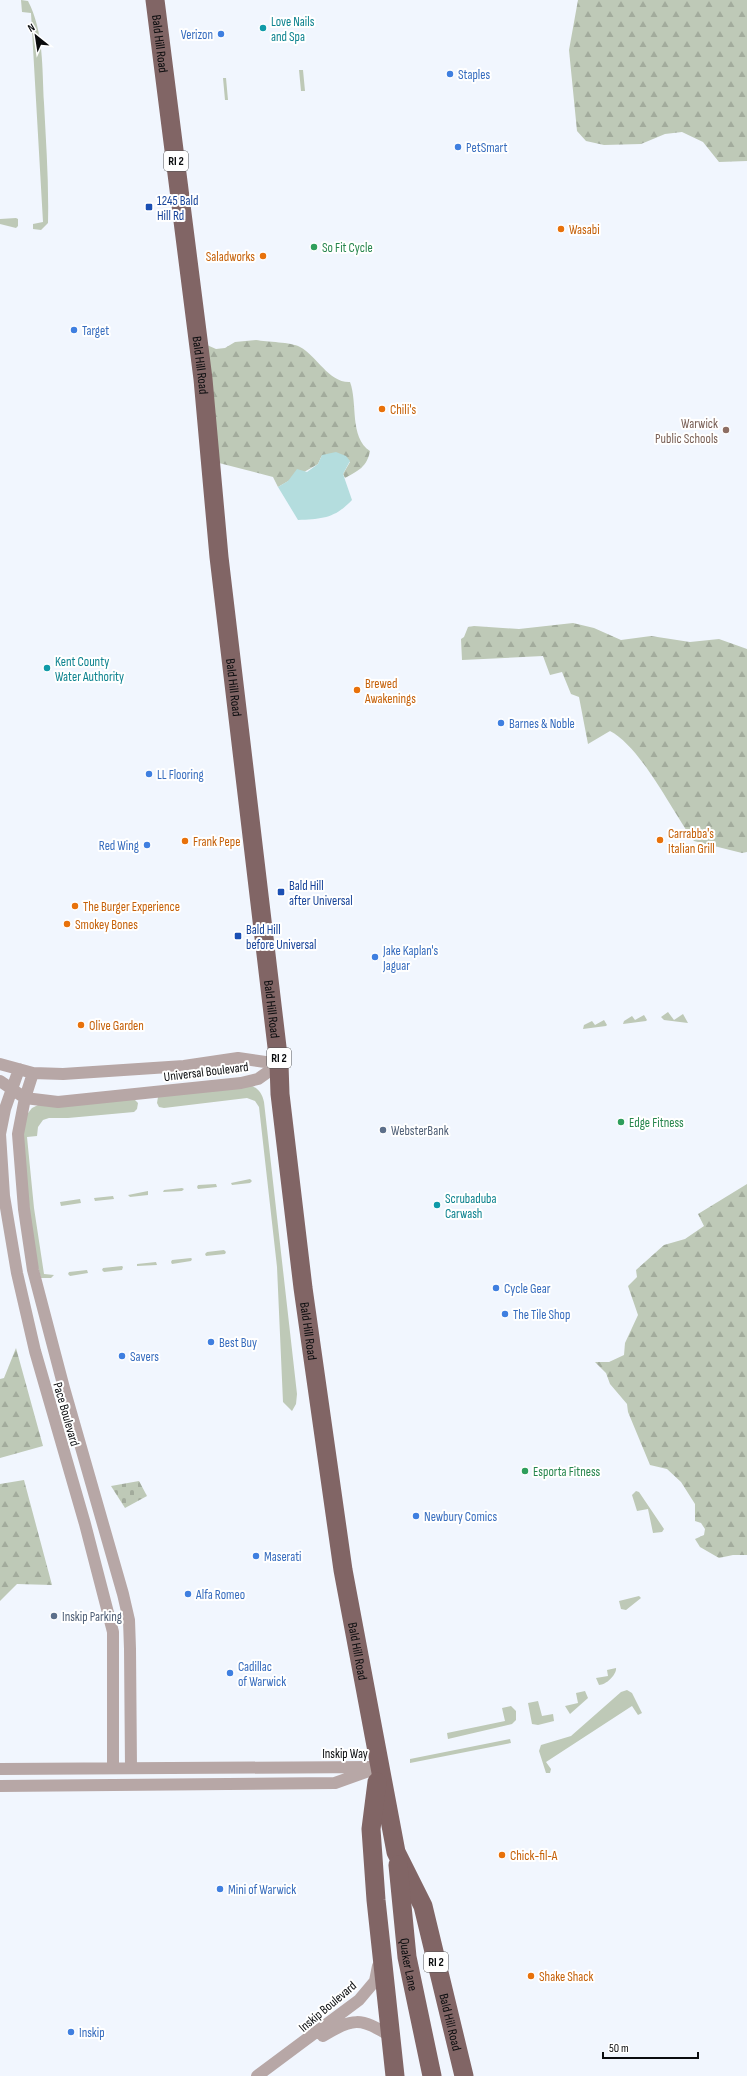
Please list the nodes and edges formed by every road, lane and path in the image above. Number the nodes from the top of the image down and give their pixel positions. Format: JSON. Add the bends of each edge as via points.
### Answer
{"nodes":[{"id":1,"x":155,"y":0,"type":"edge"},
{"id":2,"x":0,"y":1064,"type":"edge"},
{"id":3,"x":279,"y":1064,"type":"junction"},
{"id":4,"x":19,"y":1069,"type":"junction"},
{"id":5,"x":33,"y":1073,"type":"junction"},
{"id":6,"x":0,"y":1081,"type":"edge"},
{"id":7,"x":11,"y":1088,"type":"junction"},
{"id":8,"x":25,"y":1098,"type":"junction"},
{"id":9,"x":380,"y":1767,"type":"junction"},
{"id":10,"x":113,"y":1768,"type":"junction"},
{"id":11,"x":131,"y":1768,"type":"junction"},
{"id":12,"x":0,"y":1769,"type":"edge"},
{"id":13,"x":0,"y":1786,"type":"edge"},
{"id":14,"x":396,"y":1852,"type":"junction"},
{"id":15,"x":380,"y":1945,"type":"junction"},
{"id":16,"x":390,"y":2036,"type":"junction"},
{"id":17,"x":303,"y":2044,"type":"junction"},
{"id":18,"x":257,"y":2076,"type":"edge"},
{"id":19,"x":395,"y":2076,"type":"edge"},
{"id":20,"x":432,"y":2076,"type":"edge"},
{"id":21,"x":464,"y":2076,"type":"edge"}],
"edges":[{"from":1,"to":3,"type":"main road","name":"Bald Hill Road","number":"RI 2","via":[[203,379],[219,557]]},
{"from":2,"to":4,"type":"street","name":"Universal Boulevard"},
{"from":3,"to":5,"type":"street","name":"Universal Boulevard","via":[[238,1058],[144,1069],[63,1074]]},
{"from":3,"to":8,"type":"street","name":"Universal Boulevard","via":[[258,1079],[241,1083],[58,1102]]},
{"from":3,"to":9,"type":"main road","name":"Bald Hill Road","number":"RI 2","via":[[280,1094],[303,1288],[342,1562]]},
{"from":4,"to":5,"type":"street","name":"Universal Boulevard"},
{"from":4,"to":7,"type":"street","name":"Pace Boulevard"},
{"from":5,"to":8,"type":"street","name":"Pace Boulevard"},
{"from":6,"to":7,"type":"street","name":"Universal Boulevard"},
{"from":7,"to":8,"type":"street","name":"Universal Boulevard"},
{"from":7,"to":10,"type":"street","name":"Pace Boulevard","via":[[0,1134],[7,1215],[16,1273],[35,1350],[113,1632]]},
{"from":8,"to":11,"type":"street","name":"Pace Boulevard","via":[[18,1134],[24,1209],[33,1270],[128,1620]]},
{"from":9,"to":11,"type":"street","name":"Inskip Way"},
{"from":9,"to":13,"type":"street","name":"Inskip Way","via":[[335,1783]]},
{"from":9,"to":14,"type":"main road","name":"Bald Hill Road","number":"RI 2"},
{"from":9,"to":15,"type":"main road","via":[[371,1829]]},
{"from":10,"to":11,"type":"street","name":"Inskip Way"},
{"from":10,"to":12,"type":"street","name":"Inskip Way"},
{"from":14,"to":20,"type":"main road","name":"Quaker Lane","number":"RI 2","via":[[407,1957]]},
{"from":14,"to":21,"type":"main road","name":"Bald Hill Road","number":"RI 2","via":[[423,1906]]},
{"from":15,"to":16,"type":"main road"},
{"from":15,"to":17,"type":"street","name":"Inskip Boulevard","via":[[375,1981],[360,2000]]},
{"from":16,"to":17,"type":"street","name":"Inskip Boulevard","via":[[375,2026],[359,2021],[340,2025],[323,2036]]},
{"from":16,"to":19,"type":"main road"},
{"from":17,"to":18,"type":"street","name":"Inskip Boulevard"}]}
